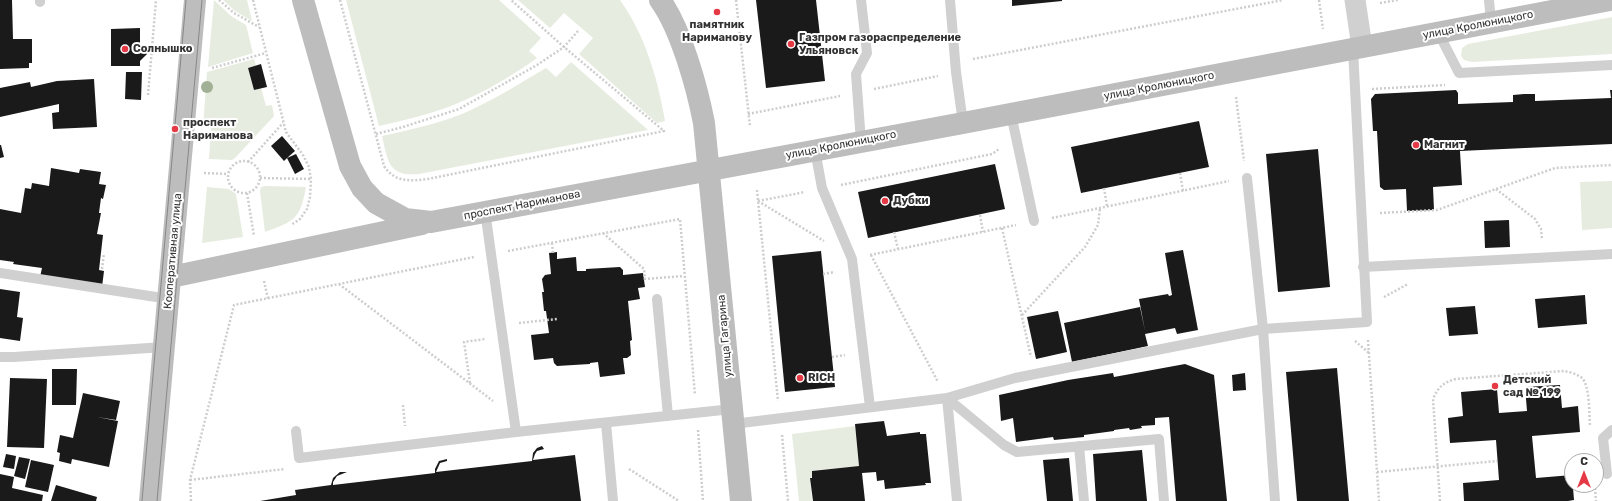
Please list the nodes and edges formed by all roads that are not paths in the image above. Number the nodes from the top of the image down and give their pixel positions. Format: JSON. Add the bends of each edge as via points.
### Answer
{"nodes":[{"id":1,"x":195,"y":0,"type":"edge"},
{"id":2,"x":303,"y":0,"type":"edge"},
{"id":3,"x":862,"y":0,"type":"edge"},
{"id":4,"x":950,"y":0,"type":"edge"},
{"id":5,"x":1355,"y":0,"type":"edge"},
{"id":6,"x":1488,"y":0,"type":"edge"},
{"id":7,"x":1600,"y":1,"type":"edge"},
{"id":8,"x":665,"y":3,"type":"edge"},
{"id":9,"x":1491,"y":22,"type":"junction"},
{"id":10,"x":1438,"y":32,"type":"junction"},
{"id":11,"x":1357,"y":48,"type":"junction"},
{"id":12,"x":1612,"y":65,"type":"edge"},
{"id":13,"x":1011,"y":114,"type":"junction"},
{"id":14,"x":963,"y":123,"type":"junction"},
{"id":15,"x":861,"y":142,"type":"junction"},
{"id":16,"x":815,"y":150,"type":"junction"},
{"id":17,"x":709,"y":170,"type":"junction"},
{"id":18,"x":1247,"y":178,"type":"road end"},
{"id":19,"x":485,"y":211,"type":"junction"},
{"id":20,"x":1034,"y":221,"type":"road end"},
{"id":21,"x":432,"y":222,"type":"junction"},
{"id":22,"x":1612,"y":254,"type":"edge"},
{"id":23,"x":1363,"y":267,"type":"junction"},
{"id":24,"x":0,"y":273,"type":"edge"},
{"id":25,"x":171,"y":277,"type":"junction"},
{"id":26,"x":169,"y":299,"type":"junction"},
{"id":27,"x":657,"y":299,"type":"dead end"},
{"id":28,"x":1262,"y":329,"type":"junction"},
{"id":29,"x":164,"y":347,"type":"junction"},
{"id":30,"x":0,"y":357,"type":"edge"},
{"id":31,"x":947,"y":398,"type":"junction"},
{"id":32,"x":870,"y":407,"type":"junction"},
{"id":33,"x":668,"y":416,"type":"junction"},
{"id":34,"x":732,"y":416,"type":"junction"},
{"id":35,"x":606,"y":423,"type":"junction"},
{"id":36,"x":1612,"y":430,"type":"edge"},
{"id":37,"x":296,"y":431,"type":"dead end"},
{"id":38,"x":516,"y":432,"type":"junction"},
{"id":39,"x":1079,"y":446,"type":"junction"},
{"id":40,"x":1607,"y":474,"type":"dead end"},
{"id":41,"x":150,"y":501,"type":"edge"},
{"id":42,"x":613,"y":501,"type":"edge"},
{"id":43,"x":741,"y":501,"type":"edge"},
{"id":44,"x":957,"y":501,"type":"edge"},
{"id":45,"x":1084,"y":501,"type":"edge"},
{"id":46,"x":1164,"y":501,"type":"edge"},
{"id":47,"x":1275,"y":501,"type":"edge"}],
"edges":[{"from":1,"to":25,"type":"street","name":"Кооперативная улица"},
{"from":2,"to":21,"type":"street","name":"проспект Нариманова","via":[[350,166],[362,188],[376,203],[394,213],[405,218]]},
{"from":3,"to":15,"type":"lane","via":[[867,52],[856,74]]},
{"from":4,"to":14,"type":"lane"},
{"from":5,"to":11,"type":"street"},
{"from":6,"to":9,"type":"lane"},
{"from":7,"to":9,"type":"street","name":"улица Кролюницкого"},
{"from":8,"to":17,"type":"street","via":[[701,104]]},
{"from":9,"to":10,"type":"street","name":"улица Кролюницкого"},
{"from":10,"to":11,"type":"street","name":"улица Кролюницкого"},
{"from":10,"to":12,"type":"lane","via":[[1459,73]]},
{"from":11,"to":13,"type":"street","name":"улица Кролюницкого"},
{"from":11,"to":23,"type":"lane"},
{"from":13,"to":14,"type":"street","name":"улица Кролюницкого"},
{"from":13,"to":20,"type":"lane"},
{"from":14,"to":15,"type":"street","name":"улица Кролюницкого"},
{"from":15,"to":16,"type":"street","name":"улица Кролюницкого"},
{"from":16,"to":17,"type":"street","name":"улица Кролюницкого"},
{"from":16,"to":32,"type":"lane","via":[[822,188],[852,258]]},
{"from":17,"to":19,"type":"street","name":"проспект Нариманова"},
{"from":17,"to":34,"type":"street","name":"улица Гагарина"},
{"from":18,"to":28,"type":"lane"},
{"from":19,"to":21,"type":"street","name":"проспект Нариманова"},
{"from":19,"to":38,"type":"lane"},
{"from":21,"to":25,"type":"street"},
{"from":22,"to":23,"type":"lane"},
{"from":23,"to":28,"type":"lane","via":[[1367,322]]},
{"from":24,"to":26,"type":"lane"},
{"from":25,"to":26,"type":"street","name":"Кооперативная улица"},
{"from":26,"to":29,"type":"street","name":"Кооперативная улица"},
{"from":27,"to":33,"type":"lane"},
{"from":28,"to":31,"type":"lane","via":[[1015,378]]},
{"from":28,"to":47,"type":"lane"},
{"from":29,"to":30,"type":"lane"},
{"from":29,"to":41,"type":"street","name":"Кооперативная улица"},
{"from":31,"to":32,"type":"lane"},
{"from":31,"to":39,"type":"lane","via":[[1004,445],[1017,452]]},
{"from":31,"to":44,"type":"lane"},
{"from":32,"to":34,"type":"lane","via":[[780,418]]},
{"from":33,"to":34,"type":"lane","via":[[696,412]]},
{"from":33,"to":35,"type":"lane"},
{"from":34,"to":43,"type":"street","name":"улица Гагарина"},
{"from":35,"to":38,"type":"lane"},
{"from":35,"to":42,"type":"lane"},
{"from":36,"to":40,"type":"lane","via":[[1603,438]]},
{"from":37,"to":38,"type":"lane","via":[[299,458]]},
{"from":39,"to":45,"type":"lane"},
{"from":39,"to":46,"type":"lane","via":[[1159,439]]}]}
